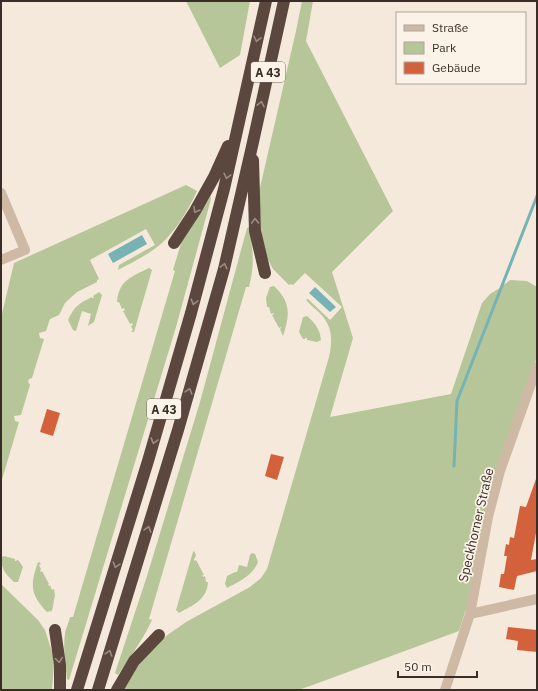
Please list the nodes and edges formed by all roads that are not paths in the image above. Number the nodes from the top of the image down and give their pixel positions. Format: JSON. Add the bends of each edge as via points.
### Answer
{"nodes":[{"id":1,"x":266,"y":1,"type":"edge"},
{"id":2,"x":284,"y":1,"type":"edge"},
{"id":3,"x":238,"y":125,"type":"junction"},
{"id":4,"x":253,"y":142,"type":"junction"},
{"id":5,"x":1,"y":193,"type":"edge"},
{"id":6,"x":174,"y":242,"type":"dead end"},
{"id":7,"x":1,"y":260,"type":"edge"},
{"id":8,"x":265,"y":273,"type":"dead end"},
{"id":9,"x":537,"y":367,"type":"edge"},
{"id":10,"x":537,"y":599,"type":"edge"},
{"id":11,"x":470,"y":614,"type":"junction"},
{"id":12,"x":55,"y":630,"type":"dead end"},
{"id":13,"x":159,"y":635,"type":"dead end"},
{"id":14,"x":60,"y":690,"type":"edge"},
{"id":15,"x":77,"y":690,"type":"edge"},
{"id":16,"x":98,"y":690,"type":"edge"},
{"id":17,"x":117,"y":690,"type":"edge"},
{"id":18,"x":445,"y":690,"type":"edge"}],
"edges":[{"from":1,"to":3,"type":"highway","number":"A 43","one_way":true},
{"from":4,"to":2,"type":"highway","number":"A 43","one_way":true},
{"from":3,"to":6,"type":"highway","one_way":true,"via":[[196,211]]},
{"from":3,"to":15,"type":"highway","number":"A 43","one_way":true,"via":[[224,189],[187,328]]},
{"from":8,"to":4,"type":"highway","one_way":true,"via":[[255,231]]},
{"from":16,"to":4,"type":"highway","number":"A 43","one_way":true,"via":[[224,269]]},
{"from":5,"to":7,"type":"street","via":[[25,250]]},
{"from":9,"to":11,"type":"street","name":"Speckhorner Straße","via":[[500,471],[488,518]]},
{"from":10,"to":11,"type":"street"},
{"from":11,"to":18,"type":"street","name":"Speckhorner Straße"},
{"from":12,"to":14,"type":"highway","one_way":true,"via":[[60,665]]},
{"from":13,"to":17,"type":"highway","via":[[134,661]]}]}
